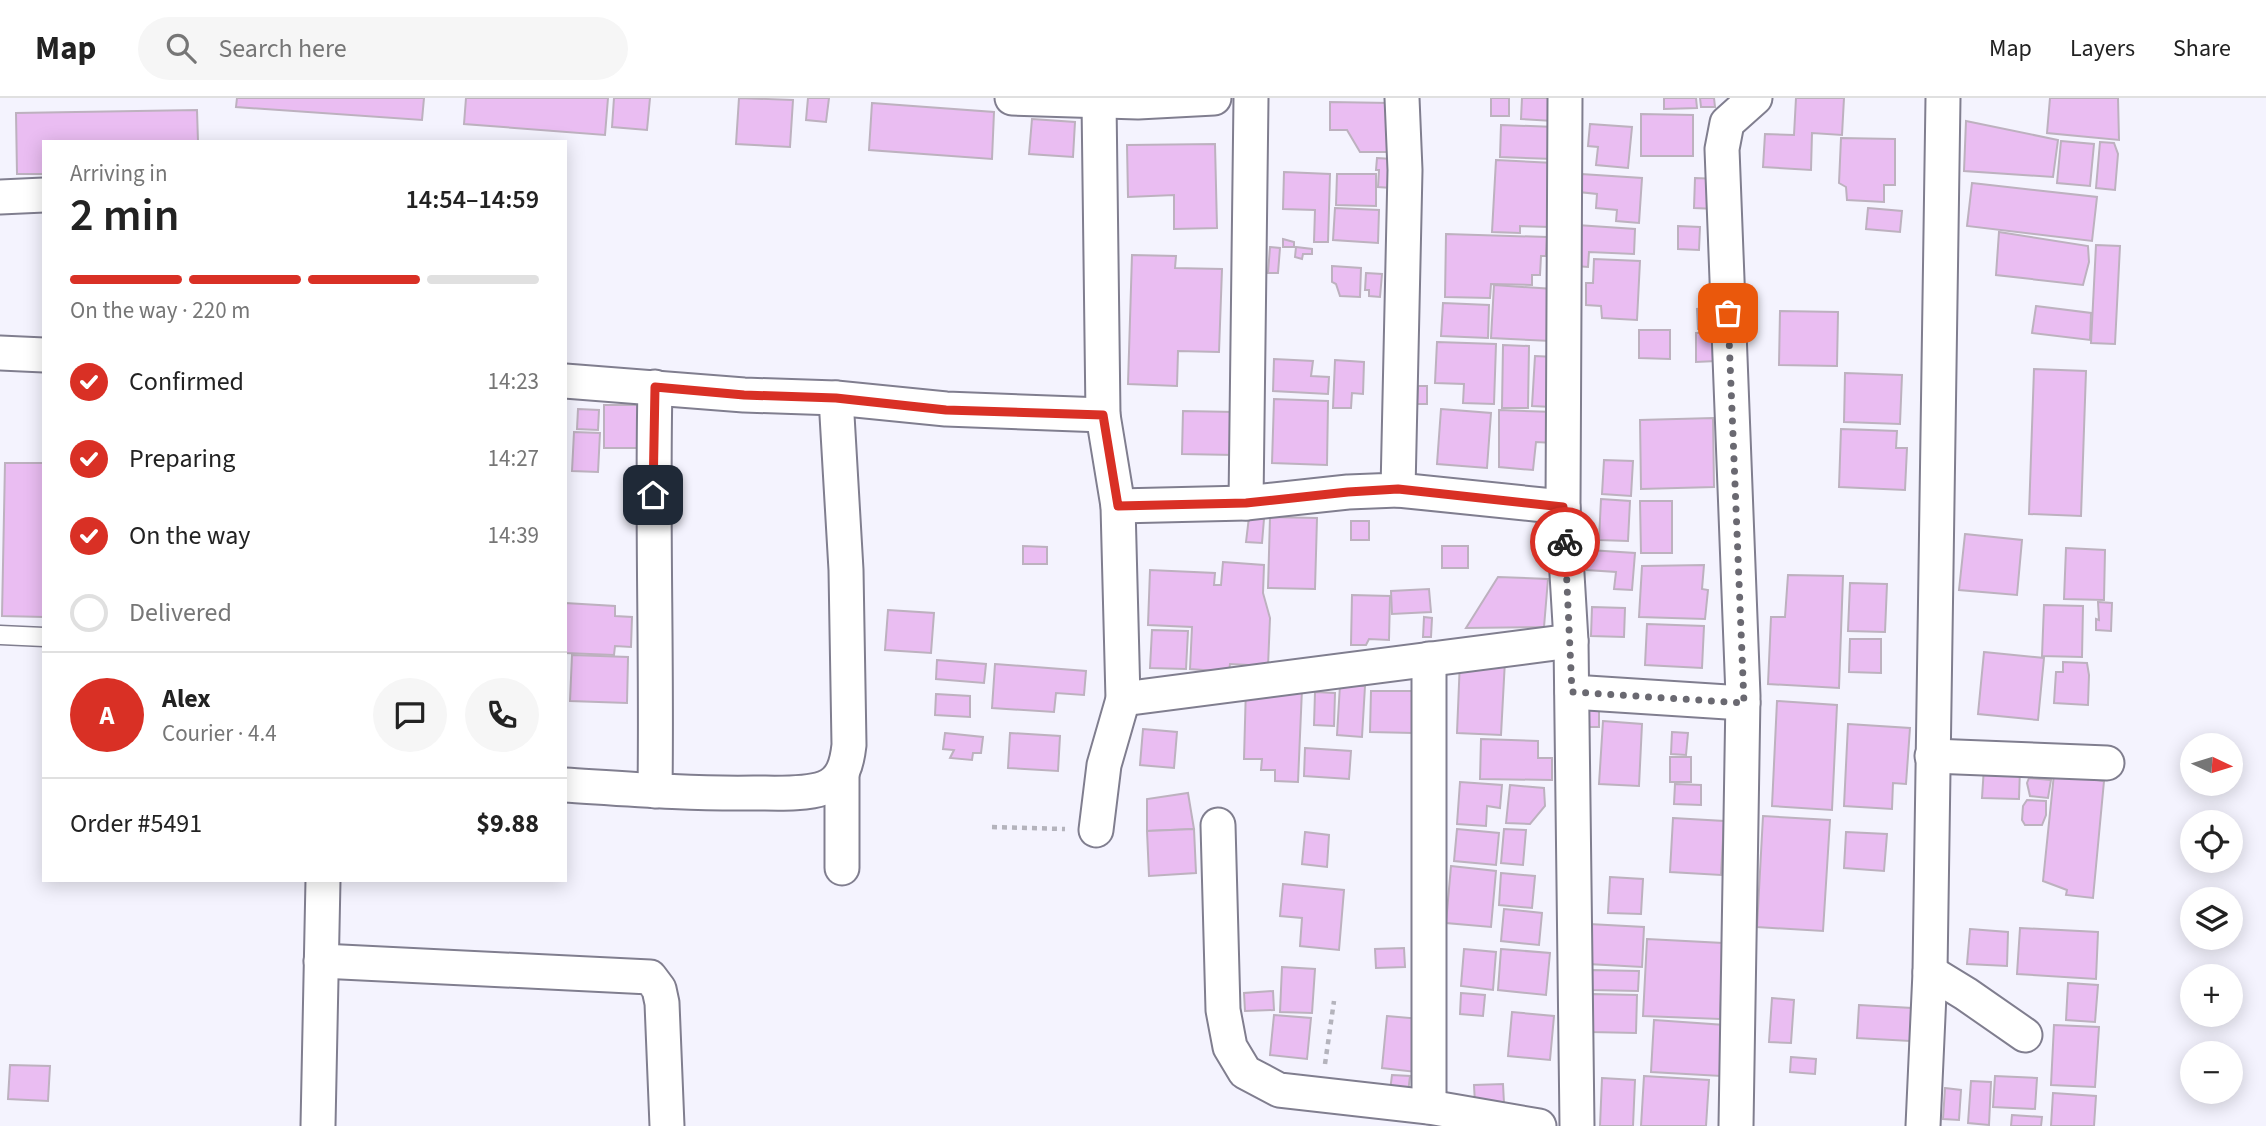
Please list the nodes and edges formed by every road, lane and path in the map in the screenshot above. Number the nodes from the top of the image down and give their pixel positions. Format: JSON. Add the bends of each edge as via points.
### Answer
{"nodes":[{"id":1,"x":1020,"y":98,"type":"edge"},
{"id":2,"x":1251,"y":98,"type":"edge"},
{"id":3,"x":1402,"y":98,"type":"edge"},
{"id":4,"x":1565,"y":98,"type":"edge"},
{"id":5,"x":1755,"y":98,"type":"edge"},
{"id":6,"x":1943,"y":98,"type":"edge"},
{"id":7,"x":1193,"y":99,"type":"edge"},
{"id":8,"x":1099,"y":101,"type":"junction"},
{"id":9,"x":42,"y":195,"type":"edge"},
{"id":10,"x":0,"y":197,"type":"edge"},
{"id":11,"x":0,"y":354,"type":"edge"},
{"id":12,"x":42,"y":355,"type":"edge"},
{"id":13,"x":567,"y":382,"type":"edge"},
{"id":14,"x":655,"y":387,"type":"junction"},
{"id":15,"x":836,"y":398,"type":"junction"},
{"id":16,"x":1103,"y":415,"type":"junction"},
{"id":17,"x":1398,"y":489,"type":"junction"},
{"id":18,"x":1246,"y":503,"type":"junction"},
{"id":19,"x":1118,"y":506,"type":"junction"},
{"id":20,"x":1563,"y":507,"type":"junction"},
{"id":21,"x":0,"y":635,"type":"edge"},
{"id":22,"x":42,"y":637,"type":"edge"},
{"id":23,"x":1571,"y":641,"type":"junction"},
{"id":24,"x":1429,"y":659,"type":"junction"},
{"id":25,"x":1572,"y":692,"type":"junction"},
{"id":26,"x":1123,"y":699,"type":"junction"},
{"id":27,"x":1744,"y":703,"type":"junction"},
{"id":28,"x":1932,"y":756,"type":"junction"},
{"id":29,"x":2107,"y":763,"type":"dead end"},
{"id":30,"x":842,"y":776,"type":"junction"},
{"id":31,"x":567,"y":785,"type":"edge"},
{"id":32,"x":655,"y":791,"type":"junction"},
{"id":33,"x":1218,"y":825,"type":"dead end"},
{"id":34,"x":992,"y":827,"type":"dead end"},
{"id":35,"x":1096,"y":830,"type":"joint"},
{"id":36,"x":842,"y":868,"type":"dead end"},
{"id":37,"x":323,"y":882,"type":"edge"},
{"id":38,"x":321,"y":961,"type":"junction"},
{"id":39,"x":1930,"y":972,"type":"junction"},
{"id":40,"x":2025,"y":1035,"type":"dead end"},
{"id":41,"x":1429,"y":1107,"type":"junction"},
{"id":42,"x":318,"y":1126,"type":"edge"},
{"id":43,"x":667,"y":1126,"type":"edge"},
{"id":44,"x":1539,"y":1126,"type":"edge"},
{"id":45,"x":1577,"y":1126,"type":"edge"},
{"id":46,"x":1736,"y":1126,"type":"edge"},
{"id":47,"x":1923,"y":1126,"type":"edge"}],
"edges":[{"from":1,"to":8,"type":"street"},
{"from":2,"to":18,"type":"street"},
{"from":3,"to":17,"type":"street","via":[[1405,170]]},
{"from":4,"to":20,"type":"street"},
{"from":5,"to":27,"type":"street","via":[[1727,123],[1722,149]]},
{"from":6,"to":28,"type":"street"},
{"from":7,"to":8,"type":"street"},
{"from":8,"to":16,"type":"street"},
{"from":9,"to":10,"type":"street"},
{"from":11,"to":12,"type":"street"},
{"from":13,"to":14,"type":"street"},
{"from":14,"to":15,"type":"street"},
{"from":14,"to":32,"type":"street"},
{"from":15,"to":16,"type":"street","via":[[946,410]]},
{"from":15,"to":30,"type":"street","via":[[846,570],[849,745]]},
{"from":16,"to":19,"type":"street"},
{"from":17,"to":18,"type":"street"},
{"from":17,"to":20,"type":"street"},
{"from":18,"to":19,"type":"street"},
{"from":19,"to":26,"type":"street"},
{"from":20,"to":23,"type":"street"},
{"from":21,"to":22,"type":"lane"},
{"from":23,"to":24,"type":"street"},
{"from":23,"to":25,"type":"street"},
{"from":24,"to":26,"type":"street"},
{"from":24,"to":41,"type":"street"},
{"from":25,"to":27,"type":"street"},
{"from":25,"to":45,"type":"street"},
{"from":26,"to":35,"type":"street","via":[[1104,765]]},
{"from":27,"to":46,"type":"street"},
{"from":28,"to":29,"type":"street"},
{"from":28,"to":39,"type":"street"},
{"from":30,"to":32,"type":"street","via":[[824,788],[786,793]]},
{"from":30,"to":36,"type":"street"},
{"from":31,"to":32,"type":"street"},
{"from":33,"to":41,"type":"street","via":[[1223,1010],[1230,1047],[1245,1072],[1279,1090]]},
{"from":34,"to":35,"type":"path"},
{"from":37,"to":38,"type":"street"},
{"from":38,"to":42,"type":"street"},
{"from":38,"to":43,"type":"street","via":[[650,977],[662,1003]]},
{"from":39,"to":40,"type":"street"},
{"from":39,"to":47,"type":"street"},
{"from":41,"to":44,"type":"street"}]}
